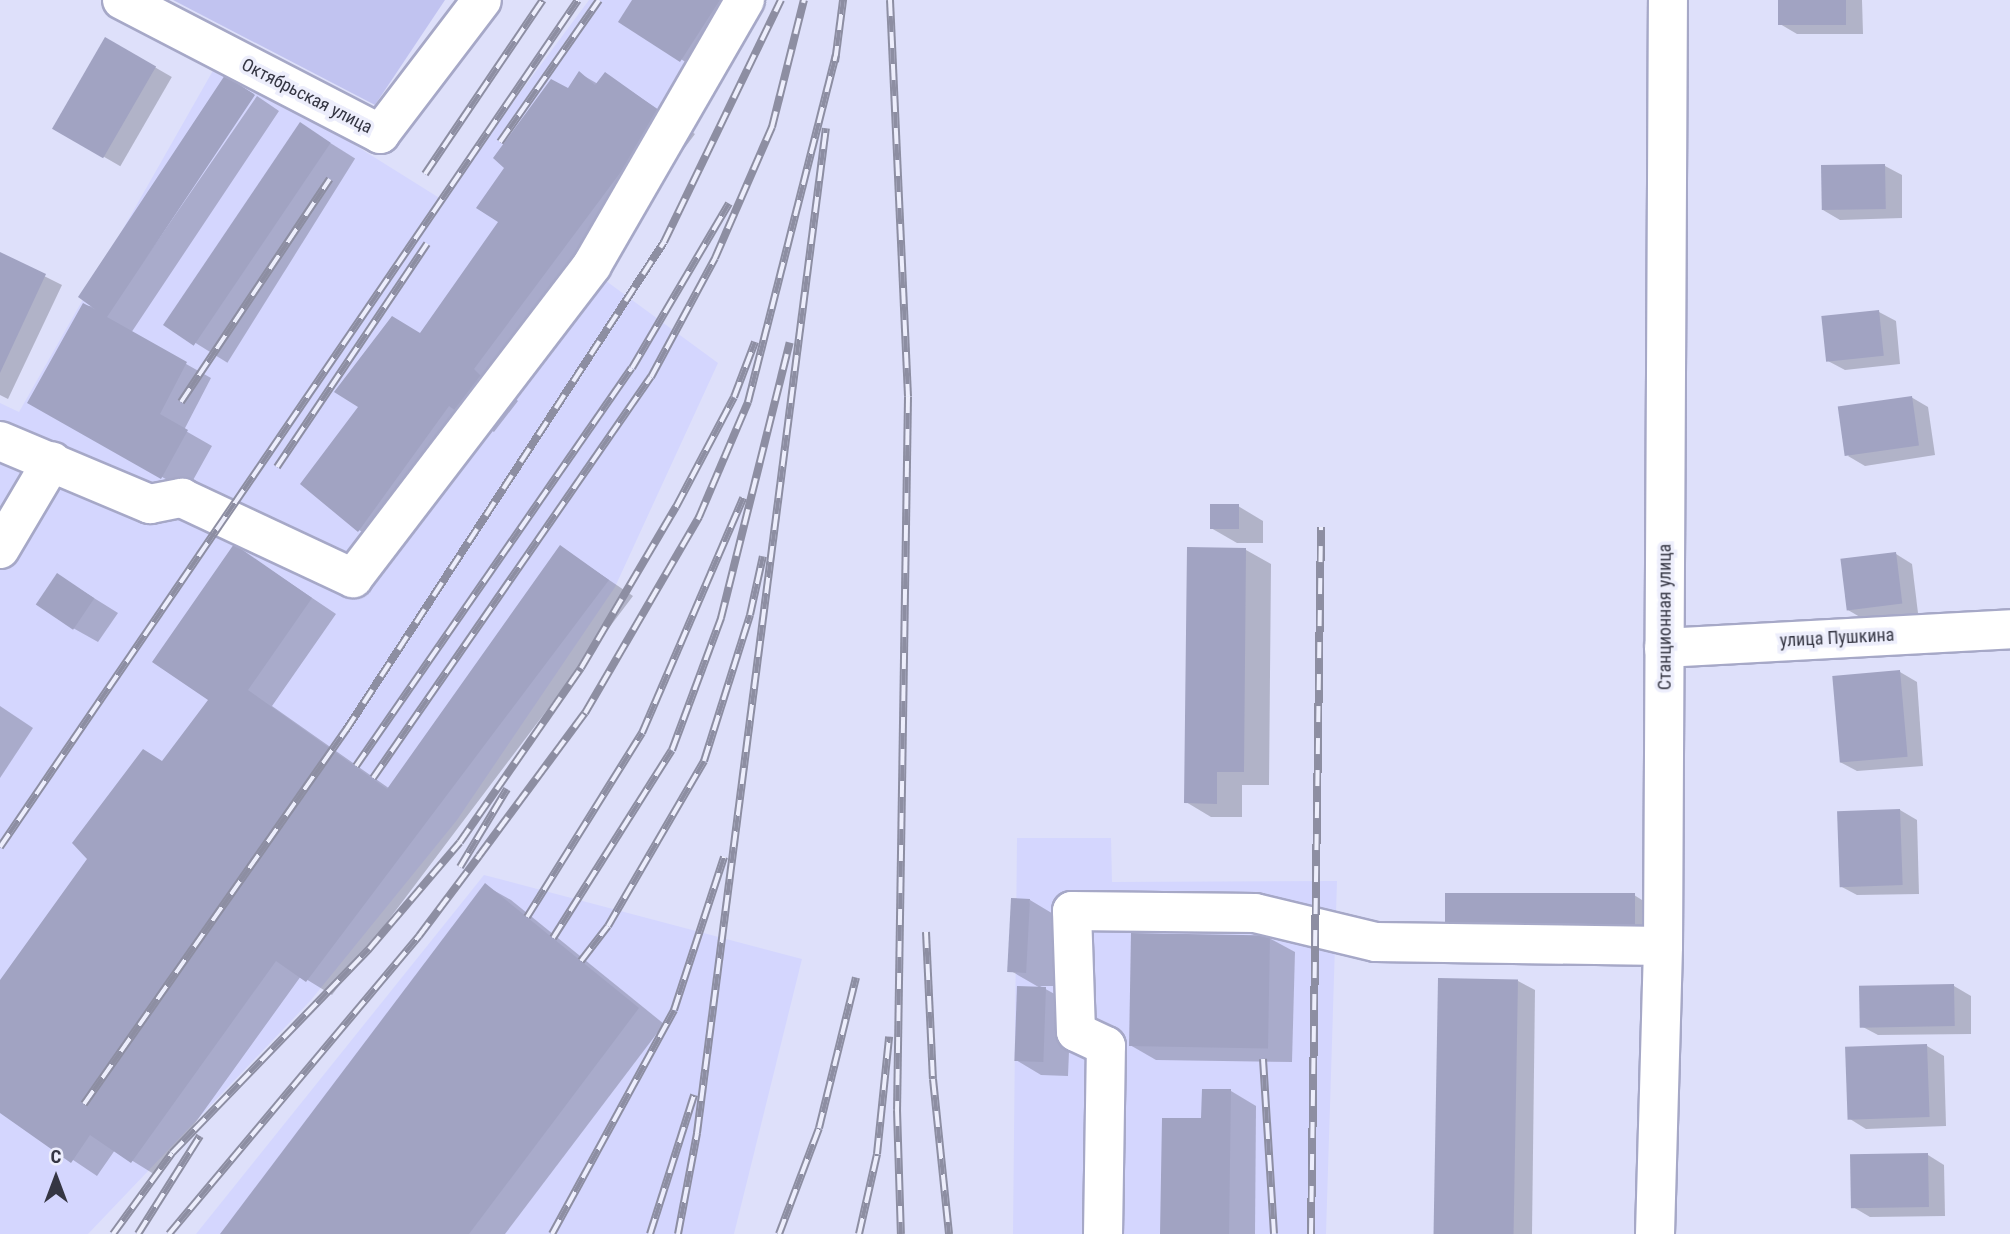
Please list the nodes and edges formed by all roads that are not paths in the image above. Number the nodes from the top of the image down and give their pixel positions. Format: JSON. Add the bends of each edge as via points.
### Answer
{"nodes":[{"id":1,"x":122,"y":0,"type":"edge"},
{"id":2,"x":482,"y":0,"type":"edge"},
{"id":3,"x":745,"y":0,"type":"edge"},
{"id":4,"x":1668,"y":0,"type":"edge"},
{"id":5,"x":0,"y":441,"type":"edge"},
{"id":6,"x":52,"y":461,"type":"junction"},
{"id":7,"x":0,"y":549,"type":"edge"},
{"id":8,"x":2010,"y":629,"type":"edge"},
{"id":9,"x":1664,"y":648,"type":"junction"},
{"id":10,"x":1663,"y":946,"type":"junction"},
{"id":11,"x":1103,"y":1234,"type":"edge"},
{"id":12,"x":1655,"y":1234,"type":"edge"}],
"edges":[{"from":1,"to":2,"type":"street","name":"Октябрьская улица","via":[[380,134]]},
{"from":3,"to":6,"type":"street","via":[[592,265],[353,578],[182,498],[150,504]]},
{"from":4,"to":9,"type":"street","name":"Станционная улица"},
{"from":5,"to":6,"type":"street"},
{"from":6,"to":7,"type":"street"},
{"from":8,"to":9,"type":"street","name":"улица Пушкина"},
{"from":9,"to":10,"type":"street","name":"Станционная улица"},
{"from":10,"to":11,"type":"street","via":[[1376,942],[1255,913],[1072,911],[1076,1032],[1106,1046]]},
{"from":10,"to":12,"type":"street","name":"Станционная улица"}]}
